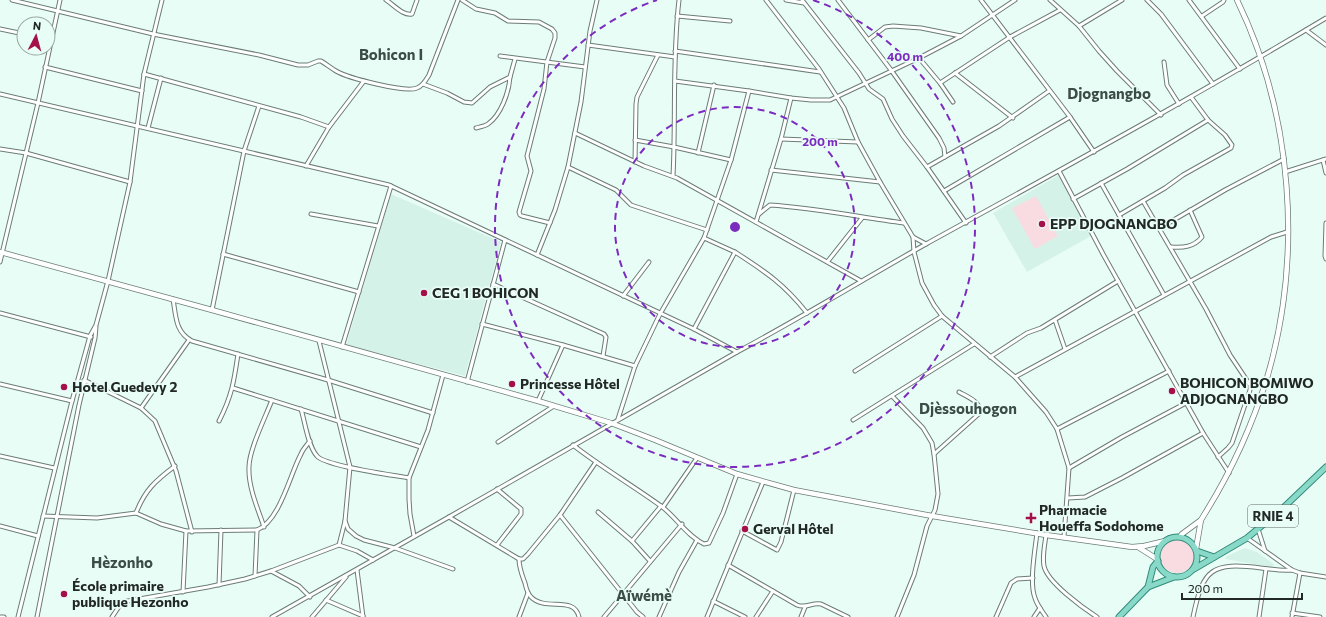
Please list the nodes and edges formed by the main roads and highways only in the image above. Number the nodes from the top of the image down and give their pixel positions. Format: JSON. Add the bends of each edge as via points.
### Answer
{"nodes":[{"id":1,"x":1326,"y":467,"type":"edge"},
{"id":2,"x":1196,"y":550,"type":"junction"},
{"id":3,"x":1214,"y":557,"type":"junction"},
{"id":4,"x":1157,"y":560,"type":"junction"},
{"id":5,"x":1194,"y":569,"type":"junction"},
{"id":6,"x":1174,"y":577,"type":"junction"},
{"id":7,"x":1148,"y":587,"type":"junction"},
{"id":8,"x":1119,"y":617,"type":"edge"}],
"edges":[{"from":1,"to":3,"type":"main road","number":"RNIE 4","via":[[1247,538]]},
{"from":2,"to":3,"type":"main road"},
{"from":2,"to":4,"type":"main road","number":"RNIE 4","via":[[1187,539],[1170,538],[1160,547]]},
{"from":2,"to":5,"type":"main road","via":[[1198,560]]},
{"from":3,"to":5,"type":"main road","number":"RNIE 4"},
{"from":4,"to":6,"type":"main road","via":[[1166,574]]},
{"from":4,"to":7,"type":"main road","number":"RNIE 4"},
{"from":5,"to":6,"type":"main road","number":"RNIE 4","via":[[1181,577]]},
{"from":6,"to":7,"type":"main road","number":"RNIE 4"},
{"from":7,"to":8,"type":"main road","number":"RNIE 4"}]}
